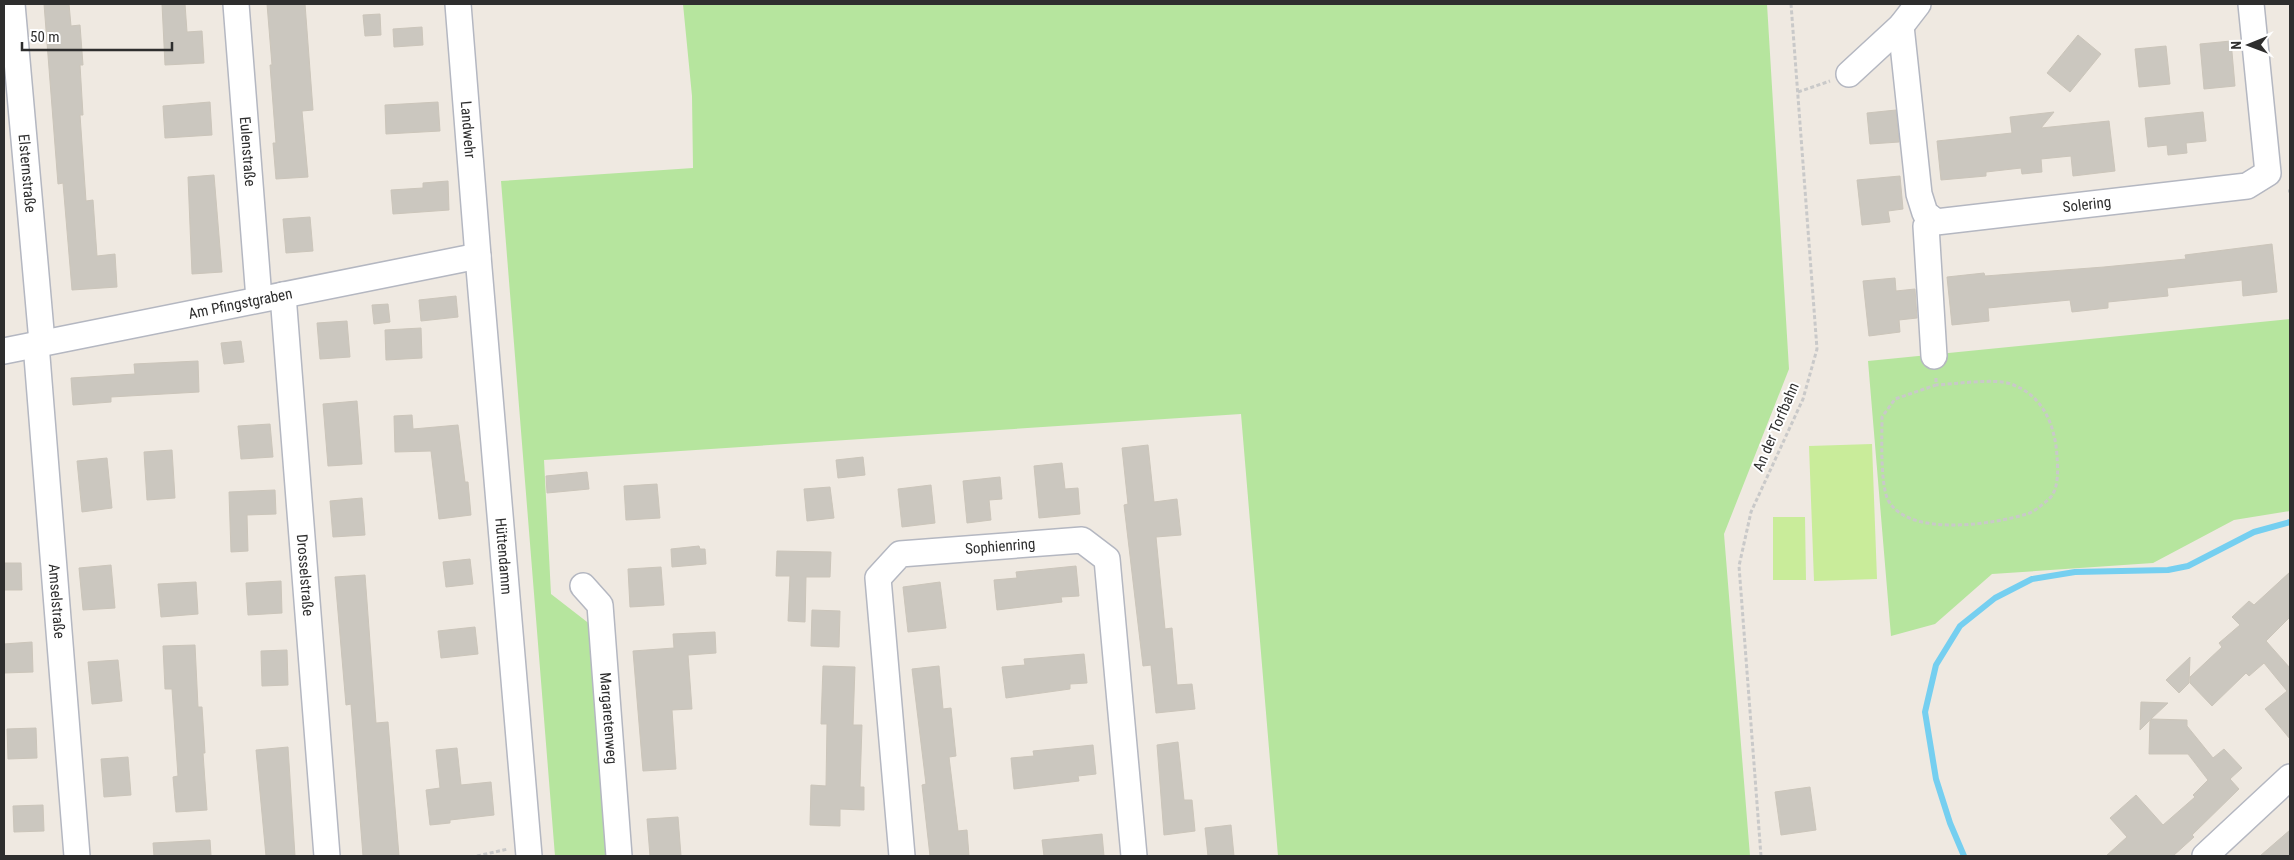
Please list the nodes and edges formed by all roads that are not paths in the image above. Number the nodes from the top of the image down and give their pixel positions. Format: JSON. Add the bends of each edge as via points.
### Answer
{"nodes":[{"id":1,"x":236,"y":4,"type":"edge"},
{"id":2,"x":458,"y":4,"type":"edge"},
{"id":3,"x":1918,"y":4,"type":"edge"},
{"id":4,"x":2251,"y":4,"type":"edge"},
{"id":5,"x":9,"y":10,"type":"edge"},
{"id":6,"x":1901,"y":26,"type":"junction"},
{"id":7,"x":1850,"y":74,"type":"road end"},
{"id":8,"x":15,"y":164,"type":"edge"},
{"id":9,"x":1931,"y":218,"type":"junction"},
{"id":10,"x":478,"y":256,"type":"junction"},
{"id":11,"x":271,"y":297,"type":"junction"},
{"id":12,"x":39,"y":343,"type":"junction"},
{"id":13,"x":4,"y":351,"type":"edge"},
{"id":14,"x":1934,"y":356,"type":"road end"},
{"id":15,"x":583,"y":586,"type":"dead end"},
{"id":16,"x":2290,"y":777,"type":"edge"},
{"id":17,"x":520,"y":852,"type":"edge"},
{"id":18,"x":77,"y":856,"type":"edge"},
{"id":19,"x":327,"y":856,"type":"edge"},
{"id":20,"x":619,"y":856,"type":"edge"},
{"id":21,"x":902,"y":856,"type":"edge"},
{"id":22,"x":1134,"y":856,"type":"edge"},
{"id":23,"x":2205,"y":856,"type":"edge"}],
"edges":[{"from":1,"to":11,"type":"street","name":"Eulenstraße"},
{"from":2,"to":10,"type":"street","name":"Landwehr"},
{"from":3,"to":6,"type":"street"},
{"from":4,"to":9,"type":"street","name":"Solering","via":[[2268,173],[2247,186],[1948,221],[1936,222]]},
{"from":5,"to":8,"type":"street","name":"Elsternstraße"},
{"from":6,"to":7,"type":"street"},
{"from":6,"to":9,"type":"street","via":[[1919,194],[1925,213]]},
{"from":8,"to":12,"type":"street","name":"Elsternstraße"},
{"from":9,"to":14,"type":"street","via":[[1926,226]]},
{"from":10,"to":11,"type":"street","name":"Am Pfingstgraben"},
{"from":10,"to":17,"type":"street","name":"Hüttendamm"},
{"from":11,"to":12,"type":"street","name":"Am Pfingstgraben"},
{"from":11,"to":19,"type":"street","name":"Drosselstraße"},
{"from":12,"to":13,"type":"street","name":"Am Pfingstgraben"},
{"from":12,"to":18,"type":"street","name":"Amselstraße"},
{"from":15,"to":20,"type":"street","name":"Margaretenweg","via":[[600,604]]},
{"from":16,"to":23,"type":"street"},
{"from":21,"to":22,"type":"street","name":"Sophienring","via":[[878,578],[900,554],[1082,540],[1107,559]]}]}
